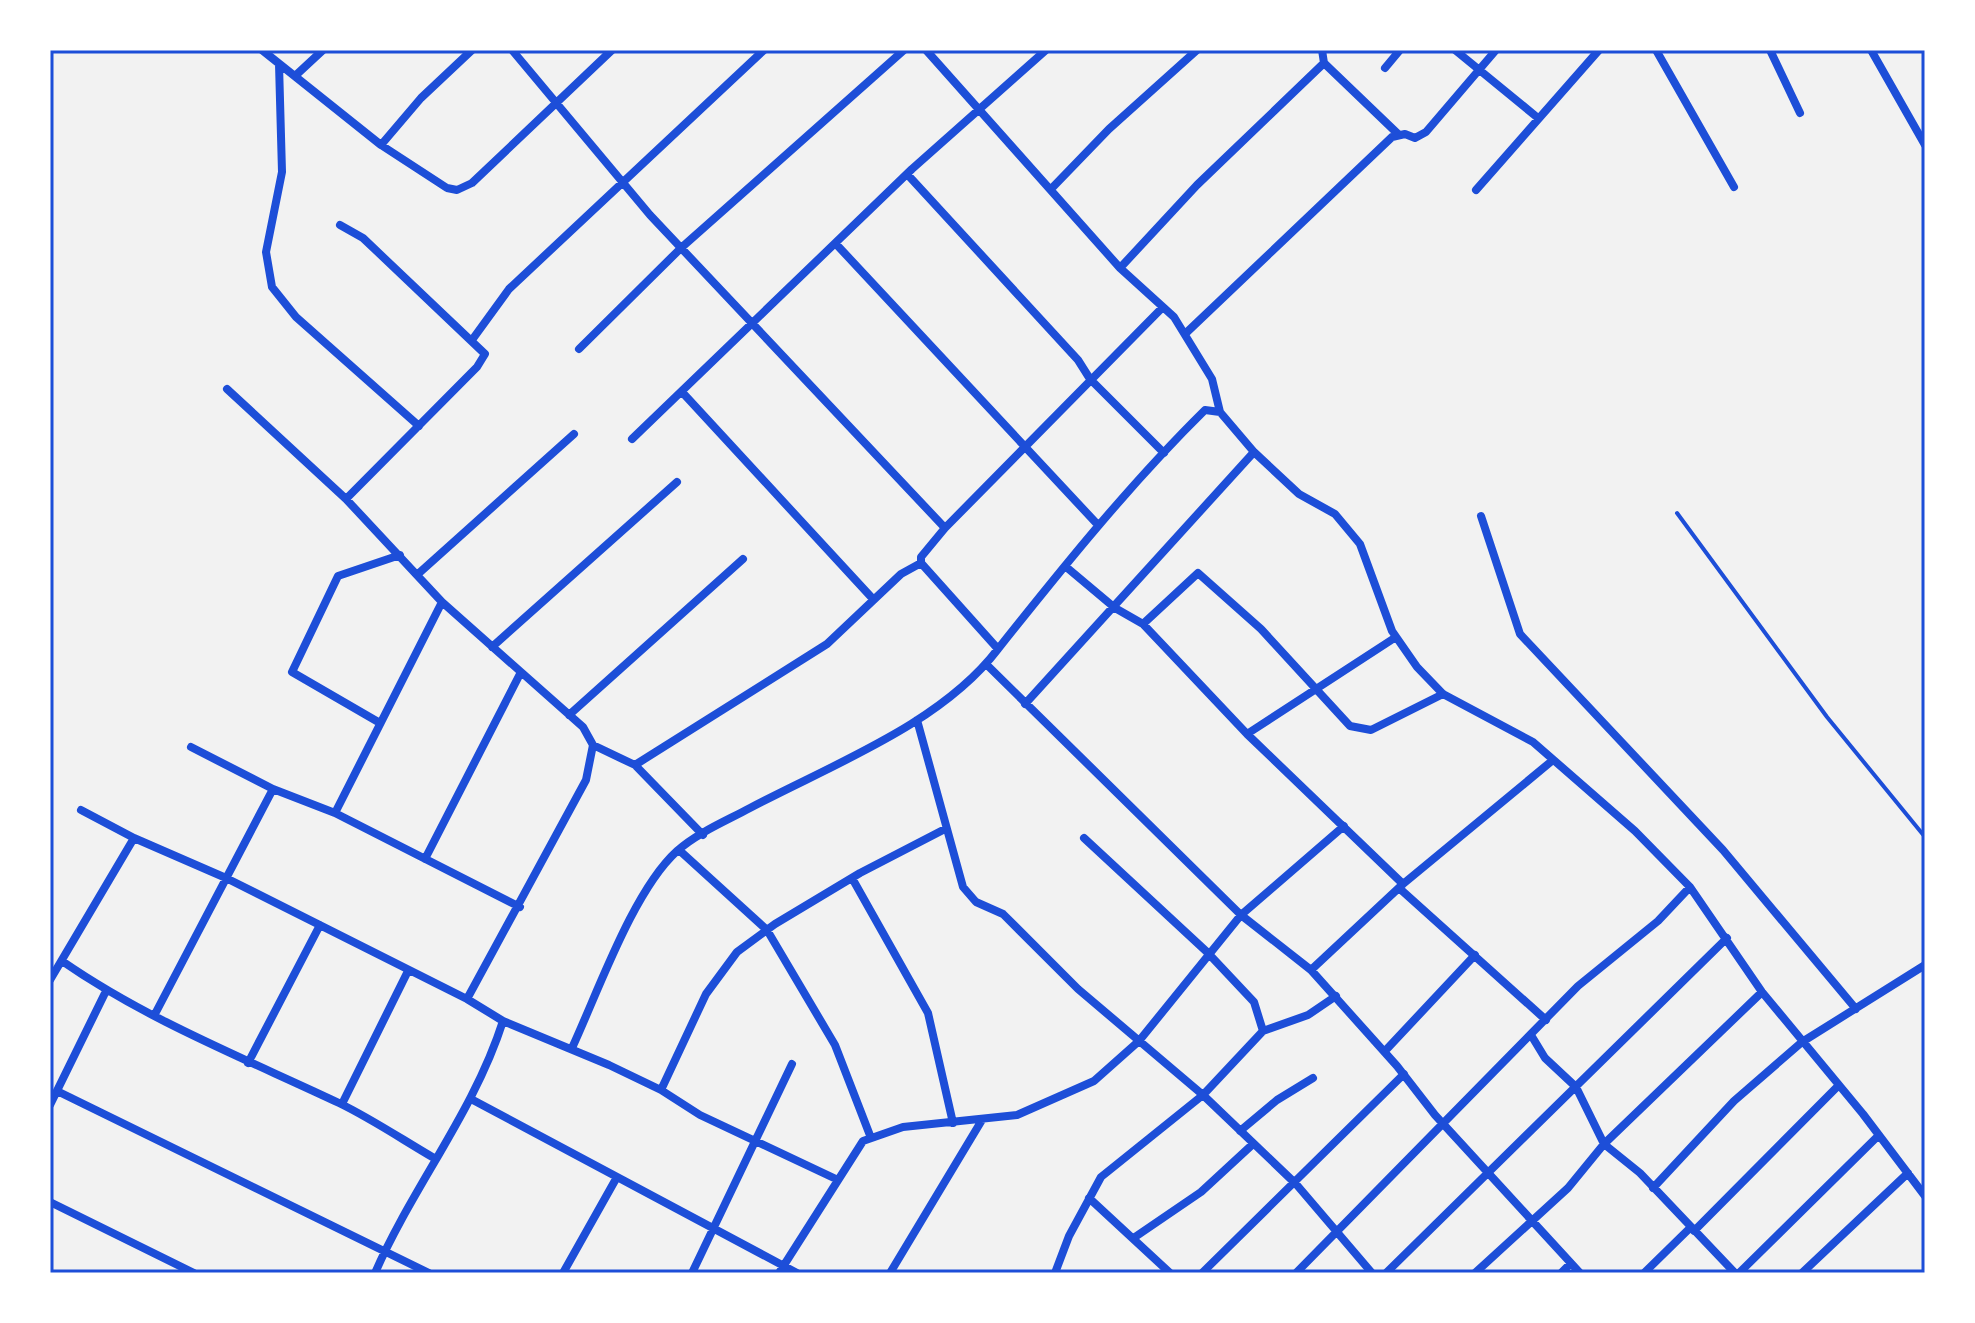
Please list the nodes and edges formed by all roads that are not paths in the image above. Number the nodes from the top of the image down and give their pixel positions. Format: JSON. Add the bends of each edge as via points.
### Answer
{"nodes":[{"id":1,"x":262,"y":50,"type":"edge"},
{"id":2,"x":323,"y":50,"type":"edge"},
{"id":3,"x":472,"y":50,"type":"edge"},
{"id":4,"x":512,"y":50,"type":"edge"},
{"id":5,"x":612,"y":50,"type":"edge"},
{"id":6,"x":764,"y":50,"type":"edge"},
{"id":7,"x":904,"y":50,"type":"edge"},
{"id":8,"x":926,"y":50,"type":"edge"},
{"id":9,"x":1046,"y":50,"type":"edge"},
{"id":10,"x":1197,"y":50,"type":"edge"},
{"id":11,"x":1322,"y":50,"type":"edge"},
{"id":12,"x":1400,"y":50,"type":"edge"},
{"id":13,"x":1455,"y":50,"type":"edge"},
{"id":14,"x":1496,"y":50,"type":"edge"},
{"id":15,"x":1599,"y":50,"type":"edge"},
{"id":16,"x":1656,"y":50,"type":"edge"},
{"id":17,"x":1770,"y":50,"type":"edge"},
{"id":18,"x":1871,"y":50,"type":"edge"},
{"id":19,"x":1324,"y":63,"type":"junction"},
{"id":20,"x":279,"y":64,"type":"junction"},
{"id":21,"x":1385,"y":68,"type":"dead end"},
{"id":22,"x":1479,"y":71,"type":"junction"},
{"id":23,"x":295,"y":76,"type":"junction"},
{"id":24,"x":556,"y":102,"type":"junction"},
{"id":25,"x":978,"y":109,"type":"junction"},
{"id":26,"x":1800,"y":113,"type":"dead end"},
{"id":27,"x":1538,"y":118,"type":"junction"},
{"id":28,"x":1398,"y":134,"type":"junction"},
{"id":29,"x":381,"y":145,"type":"junction"},
{"id":30,"x":1925,"y":145,"type":"edge"},
{"id":31,"x":907,"y":174,"type":"junction"},
{"id":32,"x":622,"y":184,"type":"junction"},
{"id":33,"x":1734,"y":187,"type":"dead end"},
{"id":34,"x":1052,"y":188,"type":"junction"},
{"id":35,"x":1476,"y":190,"type":"dead end"},
{"id":36,"x":340,"y":225,"type":"dead end"},
{"id":37,"x":836,"y":244,"type":"junction"},
{"id":38,"x":681,"y":248,"type":"junction"},
{"id":39,"x":1120,"y":268,"type":"junction"},
{"id":40,"x":1162,"y":308,"type":"junction"},
{"id":41,"x":751,"y":325,"type":"junction"},
{"id":42,"x":1186,"y":333,"type":"junction"},
{"id":43,"x":472,"y":340,"type":"junction"},
{"id":44,"x":579,"y":349,"type":"dead end"},
{"id":45,"x":1090,"y":379,"type":"junction"},
{"id":46,"x":227,"y":389,"type":"dead end"},
{"id":47,"x":682,"y":392,"type":"junction"},
{"id":48,"x":1220,"y":412,"type":"junction"},
{"id":49,"x":419,"y":426,"type":"junction"},
{"id":50,"x":574,"y":434,"type":"dead end"},
{"id":51,"x":632,"y":439,"type":"dead end"},
{"id":52,"x":1022,"y":447,"type":"junction"},
{"id":53,"x":1254,"y":452,"type":"junction"},
{"id":54,"x":1164,"y":453,"type":"junction"},
{"id":55,"x":677,"y":482,"type":"dead end"},
{"id":56,"x":346,"y":499,"type":"junction"},
{"id":57,"x":1677,"y":513,"type":"dead end"},
{"id":58,"x":1481,"y":516,"type":"dead end"},
{"id":59,"x":1098,"y":525,"type":"junction"},
{"id":60,"x":945,"y":528,"type":"junction"},
{"id":61,"x":400,"y":555,"type":"junction"},
{"id":62,"x":743,"y":559,"type":"dead end"},
{"id":63,"x":921,"y":563,"type":"junction"},
{"id":64,"x":1065,"y":566,"type":"junction"},
{"id":65,"x":418,"y":574,"type":"junction"},
{"id":66,"x":873,"y":599,"type":"junction"},
{"id":67,"x":442,"y":602,"type":"junction"},
{"id":68,"x":1115,"y":608,"type":"junction"},
{"id":69,"x":1143,"y":624,"type":"junction"},
{"id":70,"x":1396,"y":637,"type":"junction"},
{"id":71,"x":492,"y":647,"type":"junction"},
{"id":72,"x":998,"y":649,"type":"junction"},
{"id":73,"x":986,"y":664,"type":"junction"},
{"id":74,"x":521,"y":672,"type":"junction"},
{"id":75,"x":1313,"y":688,"type":"junction"},
{"id":76,"x":1443,"y":694,"type":"junction"},
{"id":77,"x":1025,"y":704,"type":"junction"},
{"id":78,"x":569,"y":715,"type":"junction"},
{"id":79,"x":917,"y":720,"type":"junction"},
{"id":80,"x":380,"y":723,"type":"junction"},
{"id":81,"x":1247,"y":734,"type":"junction"},
{"id":82,"x":593,"y":745,"type":"junction"},
{"id":83,"x":191,"y":747,"type":"dead end"},
{"id":84,"x":1553,"y":760,"type":"junction"},
{"id":85,"x":635,"y":765,"type":"junction"},
{"id":86,"x":273,"y":789,"type":"junction"},
{"id":87,"x":81,"y":810,"type":"dead end"},
{"id":88,"x":335,"y":813,"type":"junction"},
{"id":89,"x":1344,"y":826,"type":"junction"},
{"id":90,"x":945,"y":829,"type":"junction"},
{"id":91,"x":703,"y":835,"type":"junction"},
{"id":92,"x":1925,"y":837,"type":"edge"},
{"id":93,"x":134,"y":838,"type":"junction"},
{"id":94,"x":1084,"y":838,"type":"dead end"},
{"id":95,"x":679,"y":850,"type":"junction"},
{"id":96,"x":425,"y":859,"type":"junction"},
{"id":97,"x":226,"y":878,"type":"junction"},
{"id":98,"x":852,"y":878,"type":"junction"},
{"id":99,"x":1401,"y":886,"type":"junction"},
{"id":100,"x":1690,"y":887,"type":"junction"},
{"id":101,"x":520,"y":907,"type":"junction"},
{"id":102,"x":1241,"y":915,"type":"junction"},
{"id":103,"x":320,"y":925,"type":"junction"},
{"id":104,"x":767,"y":930,"type":"junction"},
{"id":105,"x":1727,"y":938,"type":"junction"},
{"id":106,"x":1207,"y":952,"type":"junction"},
{"id":107,"x":1475,"y":955,"type":"junction"},
{"id":108,"x":62,"y":961,"type":"junction"},
{"id":109,"x":1925,"y":965,"type":"edge"},
{"id":110,"x":1311,"y":970,"type":"junction"},
{"id":111,"x":408,"y":971,"type":"junction"},
{"id":112,"x":50,"y":980,"type":"edge"},
{"id":113,"x":106,"y":991,"type":"junction"},
{"id":114,"x":1762,"y":992,"type":"junction"},
{"id":115,"x":1336,"y":996,"type":"junction"},
{"id":116,"x":467,"y":999,"type":"junction"},
{"id":117,"x":1856,"y":1009,"type":"junction"},
{"id":118,"x":155,"y":1014,"type":"junction"},
{"id":119,"x":1546,"y":1020,"type":"junction"},
{"id":120,"x":503,"y":1021,"type":"junction"},
{"id":121,"x":1263,"y":1031,"type":"junction"},
{"id":122,"x":1531,"y":1035,"type":"junction"},
{"id":123,"x":1139,"y":1041,"type":"junction"},
{"id":124,"x":1802,"y":1042,"type":"junction"},
{"id":125,"x":572,"y":1048,"type":"junction"},
{"id":126,"x":1385,"y":1051,"type":"junction"},
{"id":127,"x":248,"y":1063,"type":"junction"},
{"id":128,"x":792,"y":1064,"type":"dead end"},
{"id":129,"x":1404,"y":1074,"type":"junction"},
{"id":130,"x":1313,"y":1078,"type":"dead end"},
{"id":131,"x":1838,"y":1086,"type":"junction"},
{"id":132,"x":1576,"y":1087,"type":"junction"},
{"id":133,"x":661,"y":1090,"type":"junction"},
{"id":134,"x":57,"y":1091,"type":"junction"},
{"id":135,"x":1203,"y":1095,"type":"junction"},
{"id":136,"x":471,"y":1099,"type":"junction"},
{"id":137,"x":342,"y":1104,"type":"junction"},
{"id":138,"x":50,"y":1105,"type":"edge"},
{"id":139,"x":982,"y":1120,"type":"junction"},
{"id":140,"x":1442,"y":1122,"type":"junction"},
{"id":141,"x":953,"y":1123,"type":"junction"},
{"id":142,"x":1240,"y":1131,"type":"junction"},
{"id":143,"x":1879,"y":1135,"type":"junction"},
{"id":144,"x":871,"y":1138,"type":"junction"},
{"id":145,"x":754,"y":1142,"type":"junction"},
{"id":146,"x":1253,"y":1144,"type":"junction"},
{"id":147,"x":1604,"y":1144,"type":"junction"},
{"id":148,"x":434,"y":1158,"type":"junction"},
{"id":149,"x":1488,"y":1171,"type":"junction"},
{"id":150,"x":1908,"y":1173,"type":"junction"},
{"id":151,"x":617,"y":1177,"type":"junction"},
{"id":152,"x":836,"y":1179,"type":"junction"},
{"id":153,"x":1296,"y":1184,"type":"junction"},
{"id":154,"x":1653,"y":1188,"type":"junction"},
{"id":155,"x":1925,"y":1196,"type":"edge"},
{"id":156,"x":1089,"y":1198,"type":"junction"},
{"id":157,"x":50,"y":1202,"type":"edge"},
{"id":158,"x":1532,"y":1221,"type":"junction"},
{"id":159,"x":712,"y":1229,"type":"junction"},
{"id":160,"x":1693,"y":1229,"type":"junction"},
{"id":161,"x":1336,"y":1232,"type":"junction"},
{"id":162,"x":1135,"y":1237,"type":"junction"},
{"id":163,"x":385,"y":1253,"type":"junction"},
{"id":164,"x":1571,"y":1263,"type":"junction"},
{"id":165,"x":781,"y":1270,"type":"edge"},
{"id":166,"x":194,"y":1273,"type":"edge"},
{"id":167,"x":375,"y":1273,"type":"edge"},
{"id":168,"x":429,"y":1273,"type":"edge"},
{"id":169,"x":563,"y":1273,"type":"edge"},
{"id":170,"x":692,"y":1273,"type":"edge"},
{"id":171,"x":797,"y":1273,"type":"edge"},
{"id":172,"x":890,"y":1273,"type":"edge"},
{"id":173,"x":1055,"y":1273,"type":"edge"},
{"id":174,"x":1170,"y":1273,"type":"edge"},
{"id":175,"x":1202,"y":1273,"type":"edge"},
{"id":176,"x":1296,"y":1273,"type":"edge"},
{"id":177,"x":1372,"y":1273,"type":"edge"},
{"id":178,"x":1386,"y":1273,"type":"edge"},
{"id":179,"x":1475,"y":1273,"type":"edge"},
{"id":180,"x":1561,"y":1273,"type":"edge"},
{"id":181,"x":1580,"y":1273,"type":"edge"},
{"id":182,"x":1644,"y":1273,"type":"edge"},
{"id":183,"x":1737,"y":1273,"type":"edge"},
{"id":184,"x":1802,"y":1273,"type":"edge"}],
"edges":[{"from":1,"to":20,"type":"street"},
{"from":2,"to":23,"type":"street"},
{"from":3,"to":29,"type":"street"},
{"from":4,"to":24,"type":"street"},
{"from":5,"to":24,"type":"street"},
{"from":6,"to":32,"type":"street"},
{"from":7,"to":38,"type":"street"},
{"from":8,"to":25,"type":"street"},
{"from":9,"to":25,"type":"street"},
{"from":10,"to":34,"type":"street"},
{"from":11,"to":19,"type":"street"},
{"from":12,"to":21,"type":"street"},
{"from":13,"to":22,"type":"street"},
{"from":14,"to":22,"type":"street"},
{"from":15,"to":27,"type":"street"},
{"from":16,"to":33,"type":"street"},
{"from":17,"to":26,"type":"street"},
{"from":18,"to":30,"type":"street"},
{"from":19,"to":28,"type":"street"},
{"from":19,"to":39,"type":"street"},
{"from":20,"to":23,"type":"street"},
{"from":20,"to":49,"type":"street","via":[[282,172],[266,252],[272,287],[296,317]]},
{"from":22,"to":27,"type":"street"},
{"from":22,"to":28,"type":"street","via":[[1426,132],[1415,138]]},
{"from":23,"to":29,"type":"street"},
{"from":24,"to":29,"type":"street","via":[[472,183],[457,190]]},
{"from":24,"to":32,"type":"street"},
{"from":25,"to":31,"type":"street"},
{"from":25,"to":34,"type":"street"},
{"from":27,"to":35,"type":"street"},
{"from":28,"to":42,"type":"street"},
{"from":31,"to":37,"type":"street"},
{"from":31,"to":45,"type":"street"},
{"from":32,"to":38,"type":"street"},
{"from":32,"to":43,"type":"street","via":[[509,289]]},
{"from":34,"to":39,"type":"street"},
{"from":36,"to":43,"type":"street","via":[[363,238]]},
{"from":37,"to":41,"type":"street"},
{"from":37,"to":52,"type":"street"},
{"from":38,"to":41,"type":"street"},
{"from":38,"to":44,"type":"street"},
{"from":39,"to":40,"type":"street"},
{"from":40,"to":42,"type":"street"},
{"from":40,"to":45,"type":"street"},
{"from":41,"to":47,"type":"street"},
{"from":41,"to":60,"type":"street"},
{"from":42,"to":48,"type":"street","via":[[1212,379]]},
{"from":43,"to":49,"type":"street","via":[[485,354],[477,367]]},
{"from":45,"to":52,"type":"street"},
{"from":45,"to":54,"type":"street"},
{"from":46,"to":56,"type":"street"},
{"from":47,"to":51,"type":"street"},
{"from":47,"to":66,"type":"street"},
{"from":48,"to":53,"type":"street"},
{"from":48,"to":54,"type":"street","via":[[1205,410]]},
{"from":49,"to":56,"type":"street"},
{"from":50,"to":65,"type":"street"},
{"from":52,"to":59,"type":"street"},
{"from":52,"to":60,"type":"street"},
{"from":53,"to":68,"type":"street"},
{"from":53,"to":70,"type":"street","via":[[1299,494],[1335,514],[1360,544]]},
{"from":54,"to":59,"type":"street"},
{"from":55,"to":71,"type":"street"},
{"from":56,"to":61,"type":"street"},
{"from":57,"to":92,"type":"lane","via":[[1827,717]]},
{"from":58,"to":117,"type":"street","via":[[1520,634],[1723,850]]},
{"from":59,"to":64,"type":"street"},
{"from":60,"to":63,"type":"street"},
{"from":61,"to":65,"type":"street"},
{"from":61,"to":80,"type":"street","via":[[338,576],[292,672]]},
{"from":62,"to":78,"type":"street"},
{"from":63,"to":66,"type":"street"},
{"from":63,"to":72,"type":"street"},
{"from":64,"to":68,"type":"street"},
{"from":64,"to":72,"type":"street"},
{"from":65,"to":67,"type":"street"},
{"from":66,"to":85,"type":"street","via":[[827,644]]},
{"from":67,"to":71,"type":"street"},
{"from":67,"to":80,"type":"street"},
{"from":68,"to":69,"type":"street"},
{"from":68,"to":77,"type":"street"},
{"from":69,"to":75,"type":"street","via":[[1198,573],[1261,629]]},
{"from":69,"to":81,"type":"street"},
{"from":70,"to":75,"type":"street"},
{"from":70,"to":76,"type":"street"},
{"from":71,"to":74,"type":"street"},
{"from":72,"to":73,"type":"street"},
{"from":73,"to":77,"type":"street"},
{"from":73,"to":79,"type":"street"},
{"from":74,"to":78,"type":"street"},
{"from":74,"to":96,"type":"street"},
{"from":75,"to":76,"type":"street","via":[[1350,726],[1371,730]]},
{"from":75,"to":81,"type":"street"},
{"from":76,"to":84,"type":"street","via":[[1533,742]]},
{"from":77,"to":102,"type":"street"},
{"from":78,"to":82,"type":"street"},
{"from":79,"to":90,"type":"street"},
{"from":79,"to":91,"type":"street"},
{"from":80,"to":88,"type":"street"},
{"from":81,"to":89,"type":"street"},
{"from":82,"to":85,"type":"street"},
{"from":82,"to":101,"type":"street","via":[[586,780]]},
{"from":83,"to":86,"type":"street"},
{"from":84,"to":99,"type":"street"},
{"from":84,"to":100,"type":"street"},
{"from":85,"to":91,"type":"street"},
{"from":86,"to":88,"type":"street"},
{"from":86,"to":97,"type":"street"},
{"from":87,"to":93,"type":"street"},
{"from":88,"to":96,"type":"street"},
{"from":89,"to":99,"type":"street"},
{"from":89,"to":102,"type":"street"},
{"from":90,"to":98,"type":"street"},
{"from":90,"to":123,"type":"street","via":[[963,887],[976,902],[1003,914]]},
{"from":91,"to":95,"type":"street"},
{"from":93,"to":97,"type":"street"},
{"from":93,"to":108,"type":"street"},
{"from":94,"to":106,"type":"street"},
{"from":95,"to":104,"type":"street"},
{"from":95,"to":125,"type":"street","via":[[643,892]]},
{"from":96,"to":101,"type":"street"},
{"from":97,"to":103,"type":"street"},
{"from":97,"to":118,"type":"street"},
{"from":98,"to":104,"type":"street"},
{"from":98,"to":141,"type":"street","via":[[928,1013]]},
{"from":99,"to":107,"type":"street"},
{"from":99,"to":110,"type":"street"},
{"from":100,"to":105,"type":"street"},
{"from":100,"to":119,"type":"street"},
{"from":101,"to":116,"type":"street"},
{"from":102,"to":106,"type":"street"},
{"from":102,"to":110,"type":"street"},
{"from":103,"to":111,"type":"street"},
{"from":103,"to":127,"type":"street"},
{"from":104,"to":133,"type":"street","via":[[737,952],[720,973]]},
{"from":104,"to":144,"type":"street","via":[[835,1045]]},
{"from":105,"to":114,"type":"street"},
{"from":105,"to":132,"type":"street"},
{"from":106,"to":121,"type":"street","via":[[1254,1002]]},
{"from":106,"to":123,"type":"street"},
{"from":107,"to":119,"type":"street"},
{"from":107,"to":126,"type":"street"},
{"from":108,"to":112,"type":"street"},
{"from":108,"to":113,"type":"street"},
{"from":109,"to":117,"type":"street"},
{"from":110,"to":115,"type":"street"},
{"from":111,"to":116,"type":"street"},
{"from":111,"to":137,"type":"street"},
{"from":113,"to":118,"type":"street"},
{"from":113,"to":134,"type":"street"},
{"from":114,"to":124,"type":"street"},
{"from":114,"to":147,"type":"street"},
{"from":115,"to":121,"type":"street","via":[[1308,1015]]},
{"from":115,"to":126,"type":"street"},
{"from":116,"to":120,"type":"street"},
{"from":117,"to":124,"type":"street"},
{"from":118,"to":127,"type":"street"},
{"from":119,"to":122,"type":"street"},
{"from":120,"to":125,"type":"street"},
{"from":120,"to":136,"type":"street"},
{"from":121,"to":135,"type":"street"},
{"from":122,"to":132,"type":"street","via":[[1545,1058]]},
{"from":122,"to":140,"type":"street"},
{"from":123,"to":135,"type":"street"},
{"from":123,"to":139,"type":"street","via":[[1094,1081],[1017,1115]]},
{"from":124,"to":131,"type":"street"},
{"from":124,"to":154,"type":"street","via":[[1734,1101]]},
{"from":125,"to":133,"type":"street"},
{"from":126,"to":129,"type":"street"},
{"from":127,"to":137,"type":"street"},
{"from":128,"to":145,"type":"street"},
{"from":129,"to":140,"type":"street"},
{"from":129,"to":153,"type":"street"},
{"from":130,"to":142,"type":"street"},
{"from":131,"to":143,"type":"street"},
{"from":131,"to":160,"type":"street"},
{"from":132,"to":147,"type":"street"},
{"from":132,"to":149,"type":"street"},
{"from":133,"to":145,"type":"street"},
{"from":134,"to":138,"type":"street"},
{"from":134,"to":163,"type":"street"},
{"from":135,"to":142,"type":"street"},
{"from":135,"to":156,"type":"street","via":[[1101,1177]]},
{"from":136,"to":148,"type":"street"},
{"from":136,"to":151,"type":"street"},
{"from":137,"to":148,"type":"street"},
{"from":139,"to":141,"type":"street"},
{"from":139,"to":172,"type":"street"},
{"from":140,"to":149,"type":"street"},
{"from":140,"to":161,"type":"street"},
{"from":141,"to":144,"type":"street","via":[[903,1127]]},
{"from":142,"to":146,"type":"street"},
{"from":143,"to":150,"type":"street"},
{"from":143,"to":183,"type":"street"},
{"from":144,"to":152,"type":"street","via":[[863,1141]]},
{"from":145,"to":152,"type":"street"},
{"from":145,"to":159,"type":"street"},
{"from":146,"to":153,"type":"street"},
{"from":146,"to":162,"type":"street","via":[[1201,1192]]},
{"from":147,"to":154,"type":"street"},
{"from":147,"to":158,"type":"street"},
{"from":148,"to":163,"type":"street"},
{"from":149,"to":158,"type":"street"},
{"from":149,"to":178,"type":"street"},
{"from":150,"to":155,"type":"street"},
{"from":150,"to":184,"type":"street"},
{"from":151,"to":159,"type":"street"},
{"from":151,"to":169,"type":"street"},
{"from":152,"to":165,"type":"street"},
{"from":153,"to":161,"type":"street"},
{"from":153,"to":175,"type":"street"},
{"from":154,"to":160,"type":"street"},
{"from":156,"to":162,"type":"street"},
{"from":156,"to":173,"type":"street"},
{"from":157,"to":166,"type":"street"},
{"from":158,"to":164,"type":"street"},
{"from":158,"to":179,"type":"street"},
{"from":159,"to":165,"type":"street"},
{"from":159,"to":170,"type":"street"},
{"from":160,"to":182,"type":"street"},
{"from":160,"to":183,"type":"street"},
{"from":161,"to":176,"type":"street"},
{"from":161,"to":177,"type":"street"},
{"from":162,"to":174,"type":"street"},
{"from":163,"to":167,"type":"street"},
{"from":163,"to":168,"type":"street"},
{"from":164,"to":180,"type":"street"},
{"from":164,"to":181,"type":"street"},
{"from":165,"to":171,"type":"street"}]}
